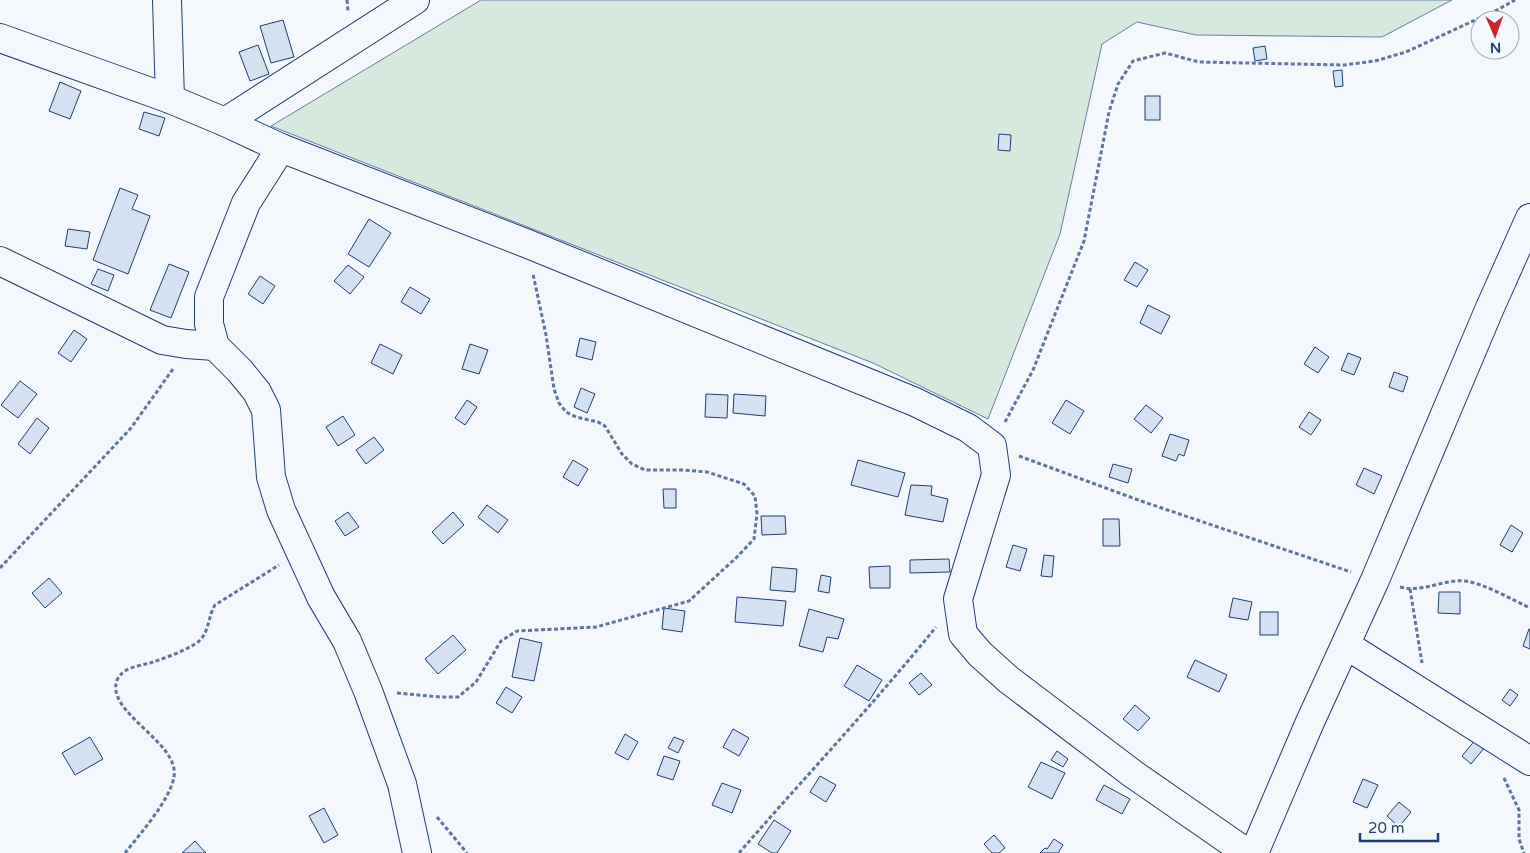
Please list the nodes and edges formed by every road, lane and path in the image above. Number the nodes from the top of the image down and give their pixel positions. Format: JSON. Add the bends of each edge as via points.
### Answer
{"nodes":[{"id":1,"x":167,"y":0,"type":"edge"},
{"id":2,"x":414,"y":0,"type":"edge"},
{"id":3,"x":1515,"y":0,"type":"edge"},
{"id":4,"x":0,"y":38,"type":"edge"},
{"id":5,"x":170,"y":99,"type":"junction"},
{"id":6,"x":225,"y":122,"type":"junction"},
{"id":7,"x":280,"y":148,"type":"junction"},
{"id":8,"x":1530,"y":218,"type":"edge"},
{"id":9,"x":528,"y":244,"type":"junction"},
{"id":10,"x":0,"y":262,"type":"edge"},
{"id":11,"x":186,"y":344,"type":"junction"},
{"id":12,"x":215,"y":346,"type":"junction"},
{"id":13,"x":992,"y":446,"type":"junction"},
{"id":14,"x":301,"y":552,"type":"junction"},
{"id":15,"x":0,"y":568,"type":"edge"},
{"id":16,"x":1375,"y":580,"type":"junction"},
{"id":17,"x":1410,"y":589,"type":"junction"},
{"id":18,"x":958,"y":599,"type":"junction"},
{"id":19,"x":1530,"y":608,"type":"edge"},
{"id":20,"x":1346,"y":645,"type":"junction"},
{"id":21,"x":1422,"y":665,"type":"dead end"},
{"id":22,"x":368,"y":690,"type":"junction"},
{"id":23,"x":1530,"y":761,"type":"edge"},
{"id":24,"x":1502,"y":776,"type":"dead end"},
{"id":25,"x":125,"y":853,"type":"edge"},
{"id":26,"x":417,"y":853,"type":"edge"},
{"id":27,"x":739,"y":853,"type":"edge"},
{"id":28,"x":1247,"y":853,"type":"edge"},
{"id":29,"x":1254,"y":853,"type":"edge"},
{"id":30,"x":1524,"y":853,"type":"edge"}],
"edges":[{"from":1,"to":5,"type":"street"},
{"from":2,"to":6,"type":"street"},
{"from":3,"to":13,"type":"path","via":[[1406,52],[1375,61],[1344,65],[1199,62],[1165,53],[1133,62],[1118,84],[1109,112],[1084,241],[1033,370]]},
{"from":4,"to":5,"type":"street"},
{"from":5,"to":6,"type":"street"},
{"from":6,"to":7,"type":"street"},
{"from":7,"to":9,"type":"street"},
{"from":7,"to":12,"type":"street","via":[[246,203],[209,297],[209,324]]},
{"from":8,"to":16,"type":"street"},
{"from":9,"to":13,"type":"street","via":[[915,402],[968,428]]},
{"from":9,"to":22,"type":"path","via":[[559,403],[566,412],[605,426],[622,454],[645,470],[707,472],[744,484],[755,496],[754,539],[689,601],[596,627],[517,631],[501,641],[476,682],[458,697]]},
{"from":10,"to":11,"type":"street","via":[[162,340]]},
{"from":11,"to":12,"type":"street"},
{"from":11,"to":15,"type":"path","via":[[171,374],[131,428]]},
{"from":12,"to":14,"type":"street","via":[[257,392],[266,410],[272,478],[281,510]]},
{"from":13,"to":16,"type":"path","via":[[1141,501]]},
{"from":13,"to":18,"type":"street","via":[[996,475]]},
{"from":14,"to":22,"type":"street","via":[[321,597],[347,641]]},
{"from":14,"to":25,"type":"path","via":[[215,605],[204,636],[196,644],[126,670],[118,677],[116,684],[122,704],[174,763],[174,776],[168,792]]},
{"from":16,"to":17,"type":"path"},
{"from":16,"to":20,"type":"street"},
{"from":17,"to":19,"type":"path","via":[[1466,581]]},
{"from":17,"to":21,"type":"path"},
{"from":18,"to":27,"type":"path","via":[[890,684]]},
{"from":18,"to":28,"type":"street","via":[[963,634],[1009,680],[1133,774]]},
{"from":20,"to":23,"type":"street"},
{"from":20,"to":29,"type":"street"},
{"from":22,"to":26,"type":"street","via":[[402,784]]},
{"from":24,"to":30,"type":"path","via":[[1519,810],[1519,839]]}]}
